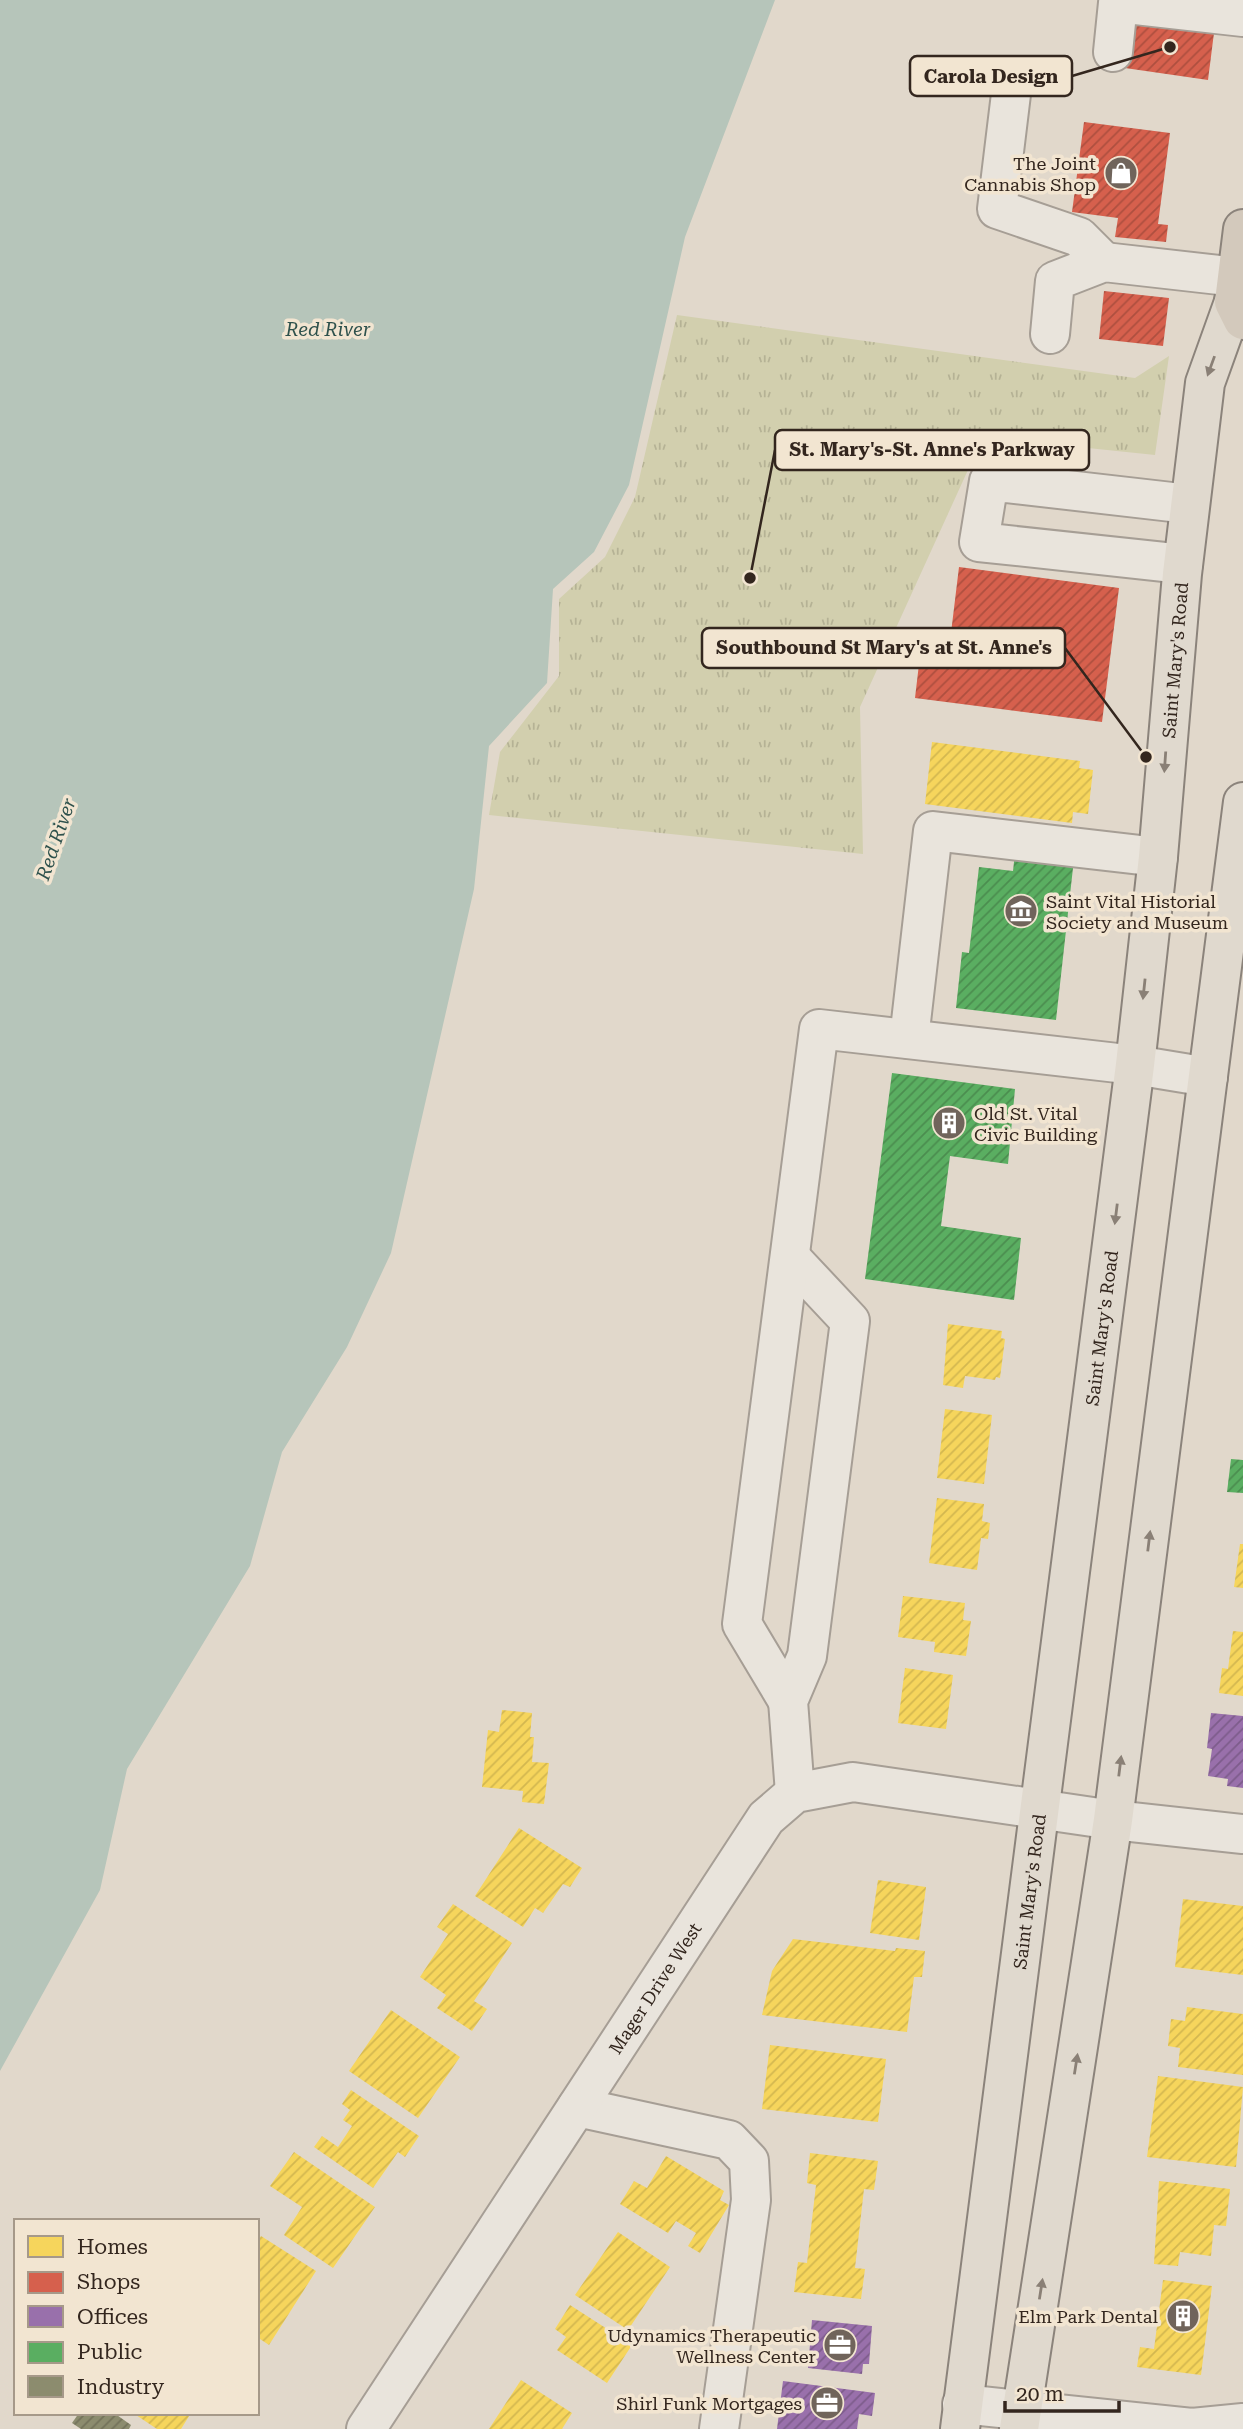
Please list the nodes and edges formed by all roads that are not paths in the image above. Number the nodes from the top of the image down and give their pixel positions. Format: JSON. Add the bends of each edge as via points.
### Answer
{"nodes":[{"id":1,"x":1243,"y":17,"type":"edge"},
{"id":2,"x":1113,"y":52,"type":"dead end"},
{"id":3,"x":1011,"y":94,"type":"dead end"},
{"id":4,"x":1243,"y":229,"type":"edge"},
{"id":5,"x":1104,"y":262,"type":"junction"},
{"id":6,"x":1238,"y":300,"type":"edge"},
{"id":7,"x":1050,"y":334,"type":"dead end"},
{"id":8,"x":1189,"y":504,"type":"junction"},
{"id":9,"x":1183,"y":564,"type":"junction"},
{"id":10,"x":1243,"y":802,"type":"edge"},
{"id":11,"x":1158,"y":857,"type":"junction"},
{"id":12,"x":909,"y":1039,"type":"junction"},
{"id":13,"x":1135,"y":1065,"type":"junction"},
{"id":14,"x":1208,"y":1077,"type":"junction"},
{"id":15,"x":790,"y":1257,"type":"junction"},
{"id":16,"x":788,"y":1701,"type":"junction"},
{"id":17,"x":795,"y":1793,"type":"junction"},
{"id":18,"x":1040,"y":1807,"type":"junction"},
{"id":19,"x":1095,"y":1817,"type":"junction"},
{"id":20,"x":1243,"y":1835,"type":"edge"},
{"id":21,"x":577,"y":2107,"type":"junction"},
{"id":22,"x":961,"y":2417,"type":"edge"},
{"id":23,"x":1020,"y":2420,"type":"edge"},
{"id":24,"x":1243,"y":2423,"type":"edge"},
{"id":25,"x":366,"y":2429,"type":"edge"},
{"id":26,"x":719,"y":2429,"type":"edge"}],
"edges":[{"from":1,"to":2,"type":"street","via":[[1118,3]]},
{"from":3,"to":5,"type":"street","via":[[997,209],[1079,237]]},
{"from":4,"to":6,"type":"highway","name":"Saint Mary's Road"},
{"from":5,"to":6,"type":"street"},
{"from":5,"to":7,"type":"street","via":[[1055,281]]},
{"from":6,"to":8,"type":"main road","name":"Saint Mary's Road","one_way":true,"via":[[1205,383]]},
{"from":8,"to":9,"type":"main road","name":"Saint Mary's Road"},
{"from":8,"to":9,"type":"street","via":[[989,481],[979,541]]},
{"from":9,"to":11,"type":"main road","name":"Saint Mary's Road","one_way":true},
{"from":10,"to":14,"type":"main road"},
{"from":11,"to":12,"type":"street","via":[[933,831]]},
{"from":11,"to":13,"type":"main road","name":"Saint Mary's Road","one_way":true},
{"from":12,"to":13,"type":"street"},
{"from":12,"to":15,"type":"street","via":[[820,1029]]},
{"from":13,"to":14,"type":"street"},
{"from":13,"to":18,"type":"main road","name":"Saint Mary's Road","one_way":true},
{"from":19,"to":14,"type":"main road","one_way":true},
{"from":15,"to":16,"type":"street","via":[[743,1624]]},
{"from":15,"to":16,"type":"street","via":[[850,1321],[807,1656]]},
{"from":16,"to":17,"type":"street"},
{"from":17,"to":18,"type":"street","via":[[853,1782]]},
{"from":17,"to":21,"type":"street","name":"Mager Drive West","via":[[766,1818]]},
{"from":18,"to":19,"type":"street"},
{"from":18,"to":22,"type":"main road","name":"Saint Mary's Road"},
{"from":19,"to":20,"type":"street"},
{"from":23,"to":19,"type":"main road","one_way":true},
{"from":21,"to":25,"type":"street","name":"Mager Drive West"},
{"from":21,"to":26,"type":"street","via":[[729,2140],[750,2161],[751,2200]]},
{"from":22,"to":23,"type":"street"},
{"from":23,"to":24,"type":"street","via":[[1192,2428]]}]}
